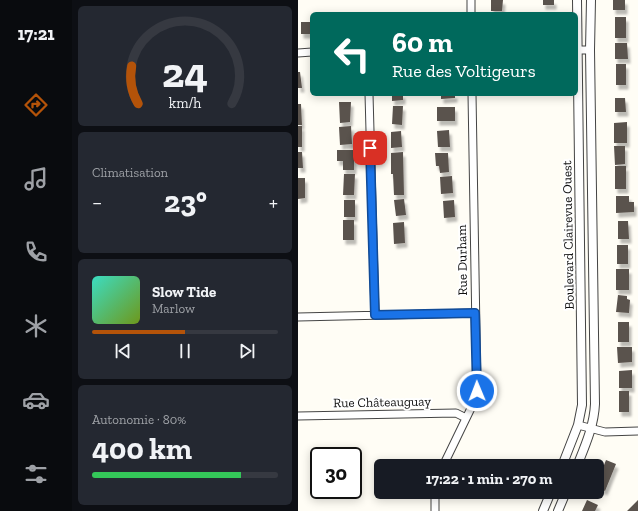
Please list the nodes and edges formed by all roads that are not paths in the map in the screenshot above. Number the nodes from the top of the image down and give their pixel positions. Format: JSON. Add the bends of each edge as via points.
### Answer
{"nodes":[{"id":1,"x":470,"y":0,"type":"edge"},
{"id":2,"x":577,"y":0,"type":"edge"},
{"id":3,"x":591,"y":0,"type":"edge"},
{"id":4,"x":471,"y":12,"type":"edge"},
{"id":5,"x":577,"y":12,"type":"edge"},
{"id":6,"x":578,"y":50,"type":"edge"},
{"id":7,"x":590,"y":50,"type":"junction"},
{"id":8,"x":310,"y":52,"type":"edge"},
{"id":9,"x":298,"y":53,"type":"edge"},
{"id":10,"x":369,"y":96,"type":"edge"},
{"id":11,"x":472,"y":96,"type":"edge"},
{"id":12,"x":577,"y":96,"type":"edge"},
{"id":13,"x":475,"y":313,"type":"junction"},
{"id":14,"x":375,"y":315,"type":"junction"},
{"id":15,"x":298,"y":317,"type":"edge"},
{"id":16,"x":298,"y":416,"type":"edge"},
{"id":17,"x":466,"y":418,"type":"junction"},
{"id":18,"x":578,"y":425,"type":"junction"},
{"id":19,"x":591,"y":429,"type":"junction"},
{"id":20,"x":638,"y":431,"type":"edge"},
{"id":21,"x":446,"y":459,"type":"edge"},
{"id":22,"x":565,"y":459,"type":"edge"},
{"id":23,"x":580,"y":459,"type":"edge"},
{"id":24,"x":435,"y":499,"type":"edge"},
{"id":25,"x":548,"y":499,"type":"edge"},
{"id":26,"x":563,"y":499,"type":"edge"},
{"id":27,"x":435,"y":511,"type":"edge"},
{"id":28,"x":543,"y":511,"type":"edge"},
{"id":29,"x":558,"y":511,"type":"edge"}],
"edges":[{"from":1,"to":4,"type":"street"},
{"from":2,"to":5,"type":"street","name":"Boulevard Clairevue Ouest"},
{"from":3,"to":7,"type":"street","name":"Boulevard Clairevue Ouest"},
{"from":6,"to":7,"type":"street"},
{"from":7,"to":19,"type":"street","name":"Boulevard Clairevue Ouest","via":[[595,404]]},
{"from":8,"to":9,"type":"street"},
{"from":10,"to":14,"type":"street"},
{"from":11,"to":13,"type":"street","name":"Rue Durham"},
{"from":12,"to":18,"type":"street","name":"Boulevard Clairevue Ouest","via":[[582,393]]},
{"from":13,"to":14,"type":"street"},
{"from":13,"to":17,"type":"street","name":"Rue Durham","via":[[477,391]]},
{"from":14,"to":15,"type":"street"},
{"from":16,"to":17,"type":"street","name":"Rue Châteauguay","via":[[456,413]]},
{"from":17,"to":21,"type":"street","name":"Rue Durham"},
{"from":18,"to":19,"type":"street"},
{"from":18,"to":22,"type":"street","name":"Boulevard Clairevue Ouest"},
{"from":19,"to":20,"type":"street","via":[[604,432]]},
{"from":19,"to":23,"type":"street","name":"Boulevard Clairevue Ouest"},
{"from":24,"to":27,"type":"street"},
{"from":25,"to":28,"type":"street"},
{"from":26,"to":29,"type":"street"}]}
